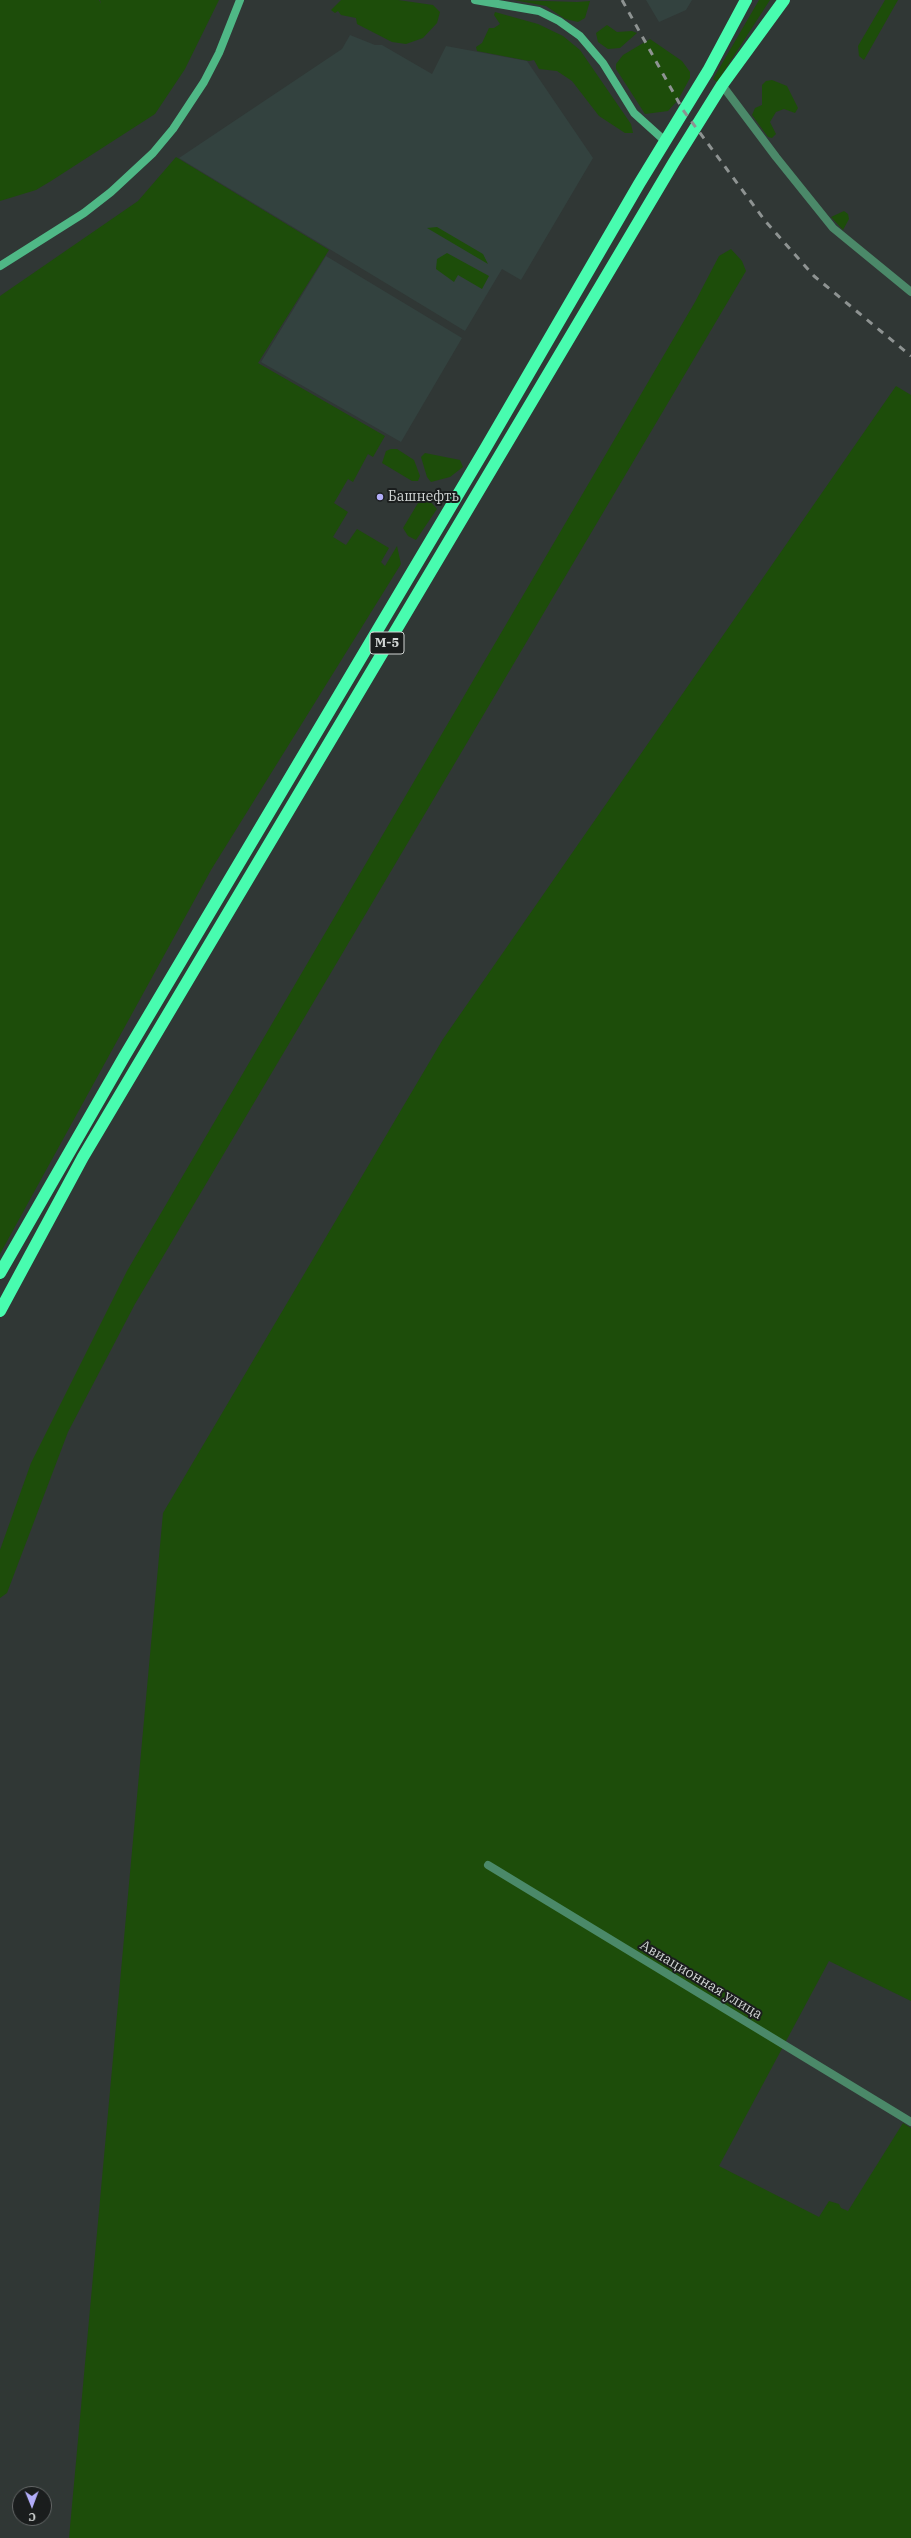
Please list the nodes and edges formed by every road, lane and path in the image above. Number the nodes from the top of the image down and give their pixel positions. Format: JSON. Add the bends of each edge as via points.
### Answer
{"nodes":[{"id":1,"x":240,"y":0,"type":"edge"},
{"id":2,"x":475,"y":0,"type":"edge"},
{"id":3,"x":746,"y":0,"type":"edge"},
{"id":4,"x":784,"y":0,"type":"edge"},
{"id":5,"x":722,"y":84,"type":"junction"},
{"id":6,"x":665,"y":141,"type":"junction"},
{"id":7,"x":0,"y":266,"type":"edge"},
{"id":8,"x":911,"y":292,"type":"edge"},
{"id":9,"x":0,"y":1272,"type":"edge"},
{"id":10,"x":0,"y":1310,"type":"edge"},
{"id":11,"x":488,"y":1865,"type":"dead end"},
{"id":12,"x":911,"y":2122,"type":"edge"}],
"edges":[{"from":1,"to":7,"type":"street","via":[[220,53],[204,82],[173,129],[153,153],[121,184],[84,213]]},
{"from":2,"to":6,"type":"street","via":[[539,11],[580,36],[603,63],[634,113]]},
{"from":3,"to":6,"type":"highway","number":"М-5","via":[[708,71]]},
{"from":4,"to":5,"type":"highway","number":"М-5"},
{"from":5,"to":8,"type":"street","via":[[833,228]]},
{"from":5,"to":10,"type":"highway","number":"М-5","via":[[407,608],[87,1151]]},
{"from":6,"to":9,"type":"highway","number":"М-5","via":[[124,1056]]},
{"from":11,"to":12,"type":"street","name":"Авиационная улица"}]}
